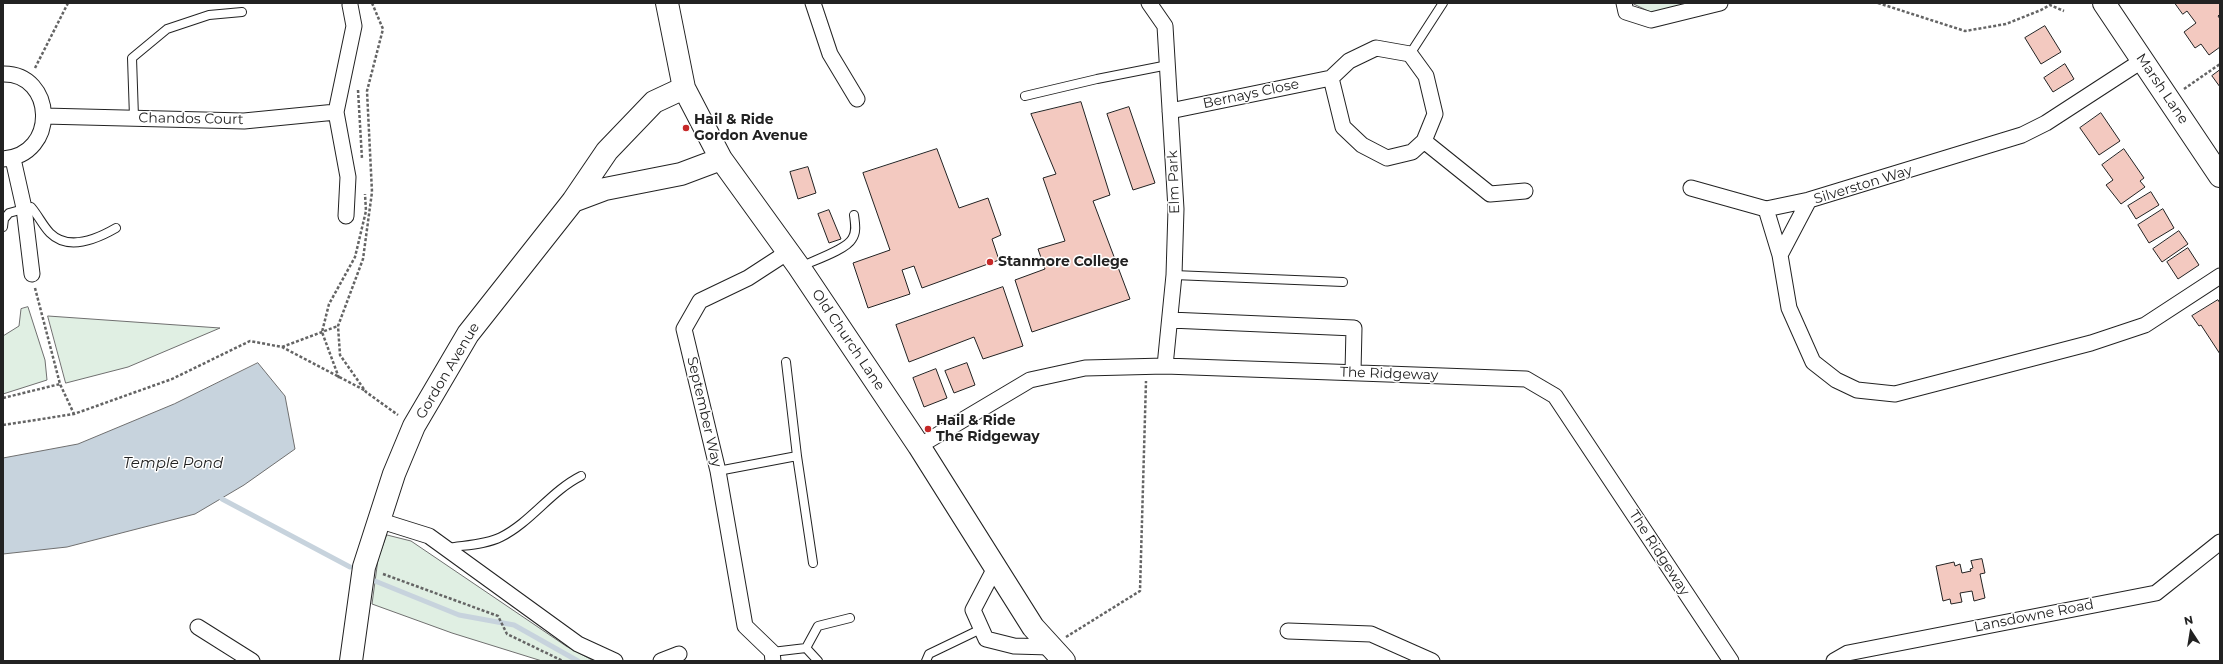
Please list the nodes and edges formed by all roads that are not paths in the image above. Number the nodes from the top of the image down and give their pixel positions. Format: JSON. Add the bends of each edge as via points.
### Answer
{"nodes":[{"id":1,"x":667,"y":3,"type":"edge"},
{"id":2,"x":813,"y":3,"type":"edge"},
{"id":3,"x":1149,"y":3,"type":"edge"},
{"id":4,"x":1443,"y":3,"type":"edge"},
{"id":5,"x":1624,"y":3,"type":"edge"},
{"id":6,"x":1720,"y":3,"type":"edge"},
{"id":7,"x":2104,"y":3,"type":"edge"},
{"id":8,"x":350,"y":4,"type":"edge"},
{"id":9,"x":242,"y":12,"type":"dead end"},
{"id":10,"x":1410,"y":54,"type":"junction"},
{"id":11,"x":2143,"y":60,"type":"junction"},
{"id":12,"x":1168,"y":65,"type":"junction"},
{"id":13,"x":3,"y":74,"type":"edge"},
{"id":14,"x":1331,"y":78,"type":"junction"},
{"id":15,"x":684,"y":88,"type":"junction"},
{"id":16,"x":1025,"y":96,"type":"dead end"},
{"id":17,"x":857,"y":99,"type":"dead end"},
{"id":18,"x":1170,"y":111,"type":"junction"},
{"id":19,"x":336,"y":112,"type":"junction"},
{"id":20,"x":44,"y":116,"type":"junction"},
{"id":21,"x":134,"y":118,"type":"junction"},
{"id":22,"x":1424,"y":141,"type":"junction"},
{"id":23,"x":8,"y":159,"type":"edge"},
{"id":24,"x":721,"y":159,"type":"junction"},
{"id":25,"x":2220,"y":176,"type":"edge"},
{"id":26,"x":1691,"y":188,"type":"dead end"},
{"id":27,"x":1525,"y":191,"type":"dead end"},
{"id":28,"x":1809,"y":200,"type":"junction"},
{"id":29,"x":573,"y":201,"type":"junction"},
{"id":30,"x":24,"y":208,"type":"junction"},
{"id":31,"x":1766,"y":209,"type":"junction"},
{"id":32,"x":854,"y":215,"type":"dead end"},
{"id":33,"x":346,"y":216,"type":"dead end"},
{"id":34,"x":3,"y":227,"type":"edge"},
{"id":35,"x":116,"y":228,"type":"dead end"},
{"id":36,"x":1780,"y":255,"type":"junction"},
{"id":37,"x":794,"y":259,"type":"junction"},
{"id":38,"x":32,"y":274,"type":"road end"},
{"id":39,"x":1174,"y":275,"type":"junction"},
{"id":40,"x":2220,"y":276,"type":"edge"},
{"id":41,"x":1343,"y":282,"type":"dead end"},
{"id":42,"x":1170,"y":320,"type":"junction"},
{"id":43,"x":786,"y":362,"type":"dead end"},
{"id":44,"x":1166,"y":366,"type":"junction"},
{"id":45,"x":1353,"y":372,"type":"junction"},
{"id":46,"x":919,"y":446,"type":"junction"},
{"id":47,"x":797,"y":456,"type":"junction"},
{"id":48,"x":718,"y":472,"type":"junction"},
{"id":49,"x":581,"y":476,"type":"dead end"},
{"id":50,"x":378,"y":520,"type":"junction"},
{"id":51,"x":2220,"y":542,"type":"edge"},
{"id":52,"x":446,"y":548,"type":"junction"},
{"id":53,"x":813,"y":563,"type":"dead end"},
{"id":54,"x":995,"y":568,"type":"junction"},
{"id":55,"x":850,"y":618,"type":"dead end"},
{"id":56,"x":198,"y":627,"type":"dead end"},
{"id":57,"x":981,"y":629,"type":"junction"},
{"id":58,"x":1288,"y":631,"type":"dead end"},
{"id":59,"x":806,"y":648,"type":"junction"},
{"id":60,"x":679,"y":654,"type":"dead end"},
{"id":61,"x":1057,"y":654,"type":"edge"},
{"id":62,"x":772,"y":656,"type":"edge"},
{"id":63,"x":252,"y":661,"type":"edge"},
{"id":64,"x":351,"y":661,"type":"edge"},
{"id":65,"x":615,"y":661,"type":"edge"},
{"id":66,"x":661,"y":661,"type":"edge"},
{"id":67,"x":818,"y":661,"type":"edge"},
{"id":68,"x":926,"y":661,"type":"edge"},
{"id":69,"x":1432,"y":661,"type":"edge"},
{"id":70,"x":1731,"y":661,"type":"edge"},
{"id":71,"x":1834,"y":661,"type":"edge"}],
"edges":[{"from":1,"to":15,"type":"street","name":"Old Church Lane"},
{"from":2,"to":17,"type":"street","via":[[830,54]]},
{"from":3,"to":12,"type":"street","name":"Elm Park","via":[[1165,26]]},
{"from":4,"to":10,"type":"lane"},
{"from":5,"to":6,"type":"street","via":[[1626,12],[1651,20]]},
{"from":7,"to":11,"type":"street","name":"Marsh Lane"},
{"from":8,"to":19,"type":"street","via":[[354,26]]},
{"from":9,"to":21,"type":"lane","via":[[209,15],[167,29],[132,58]]},
{"from":10,"to":14,"type":"street","via":[[1376,48],[1349,61]]},
{"from":10,"to":22,"type":"street","via":[[1426,76],[1436,114]]},
{"from":11,"to":25,"type":"street","name":"Marsh Lane"},
{"from":11,"to":28,"type":"street","name":"Silverston Way","via":[[2046,123],[2022,135]]},
{"from":12,"to":16,"type":"lane"},
{"from":12,"to":18,"type":"street","name":"Elm Park"},
{"from":13,"to":20,"type":"street","via":[[27,82],[38,94],[44,107]]},
{"from":14,"to":18,"type":"street","name":"Bernays Close"},
{"from":14,"to":22,"type":"street","via":[[1343,127],[1362,145],[1387,158],[1412,152]]},
{"from":15,"to":24,"type":"street","name":"Old Church Lane"},
{"from":15,"to":29,"type":"street","name":"Gordon Avenue","via":[[654,102],[606,151]]},
{"from":18,"to":39,"type":"street","name":"Elm Park","via":[[1176,209]]},
{"from":19,"to":21,"type":"street","name":"Chandos Court","via":[[244,121]]},
{"from":19,"to":33,"type":"street","via":[[348,177]]},
{"from":20,"to":21,"type":"street","name":"Chandos Court"},
{"from":20,"to":23,"type":"street","via":[[42,130],[35,144],[24,154]]},
{"from":22,"to":27,"type":"street","via":[[1490,194]]},
{"from":23,"to":30,"type":"street"},
{"from":24,"to":29,"type":"street","via":[[681,174],[605,189]]},
{"from":24,"to":37,"type":"street","name":"Old Church Lane"},
{"from":26,"to":31,"type":"street"},
{"from":28,"to":31,"type":"street"},
{"from":28,"to":36,"type":"street","name":"Silverston Way"},
{"from":29,"to":50,"type":"street","name":"Gordon Avenue","via":[[468,334],[414,426]]},
{"from":30,"to":34,"type":"lane","via":[[9,212],[4,219]]},
{"from":30,"to":35,"type":"lane","via":[[31,208],[49,232],[60,240],[74,242],[96,239]]},
{"from":30,"to":38,"type":"street"},
{"from":31,"to":36,"type":"street"},
{"from":32,"to":37,"type":"lane","via":[[855,233],[845,246]]},
{"from":36,"to":40,"type":"street","via":[[1789,308],[1813,362],[1836,380],[1857,390],[1895,394],[2091,342],[2145,325]]},
{"from":37,"to":46,"type":"street","name":"Old Church Lane"},
{"from":37,"to":48,"type":"street","name":"September Way","via":[[700,301],[684,329]]},
{"from":39,"to":41,"type":"lane"},
{"from":39,"to":42,"type":"street","name":"Elm Park"},
{"from":42,"to":44,"type":"street","name":"Elm Park"},
{"from":42,"to":45,"type":"street","via":[[1354,328]]},
{"from":43,"to":47,"type":"lane"},
{"from":44,"to":45,"type":"street","name":"The Ridgeway"},
{"from":44,"to":46,"type":"street","name":"The Ridgeway","via":[[1085,368],[1030,380]]},
{"from":45,"to":70,"type":"street","name":"The Ridgeway","via":[[1526,379],[1555,396]]},
{"from":46,"to":54,"type":"street","name":"Old Church Lane"},
{"from":47,"to":48,"type":"lane"},
{"from":47,"to":53,"type":"lane"},
{"from":48,"to":62,"type":"street","name":"September Way","via":[[745,626]]},
{"from":49,"to":52,"type":"lane","via":[[566,483],[534,513],[502,537]]},
{"from":50,"to":52,"type":"street","via":[[429,536]]},
{"from":50,"to":64,"type":"street","name":"Gordon Avenue","via":[[364,567]]},
{"from":51,"to":71,"type":"street","name":"Lansdowne Road","via":[[2156,592],[1848,653]]},
{"from":52,"to":65,"type":"street","via":[[578,644]]},
{"from":54,"to":57,"type":"street","via":[[973,610]]},
{"from":54,"to":61,"type":"street","name":"Old Church Lane","via":[[1033,627]]},
{"from":55,"to":59,"type":"lane","via":[[818,626]]},
{"from":56,"to":63,"type":"street"},
{"from":57,"to":61,"type":"street","via":[[986,639]]},
{"from":57,"to":68,"type":"lane","via":[[929,654]]},
{"from":58,"to":69,"type":"street","via":[[1371,634]]},
{"from":59,"to":62,"type":"lane"},
{"from":59,"to":67,"type":"lane"},
{"from":60,"to":66,"type":"street"}]}
